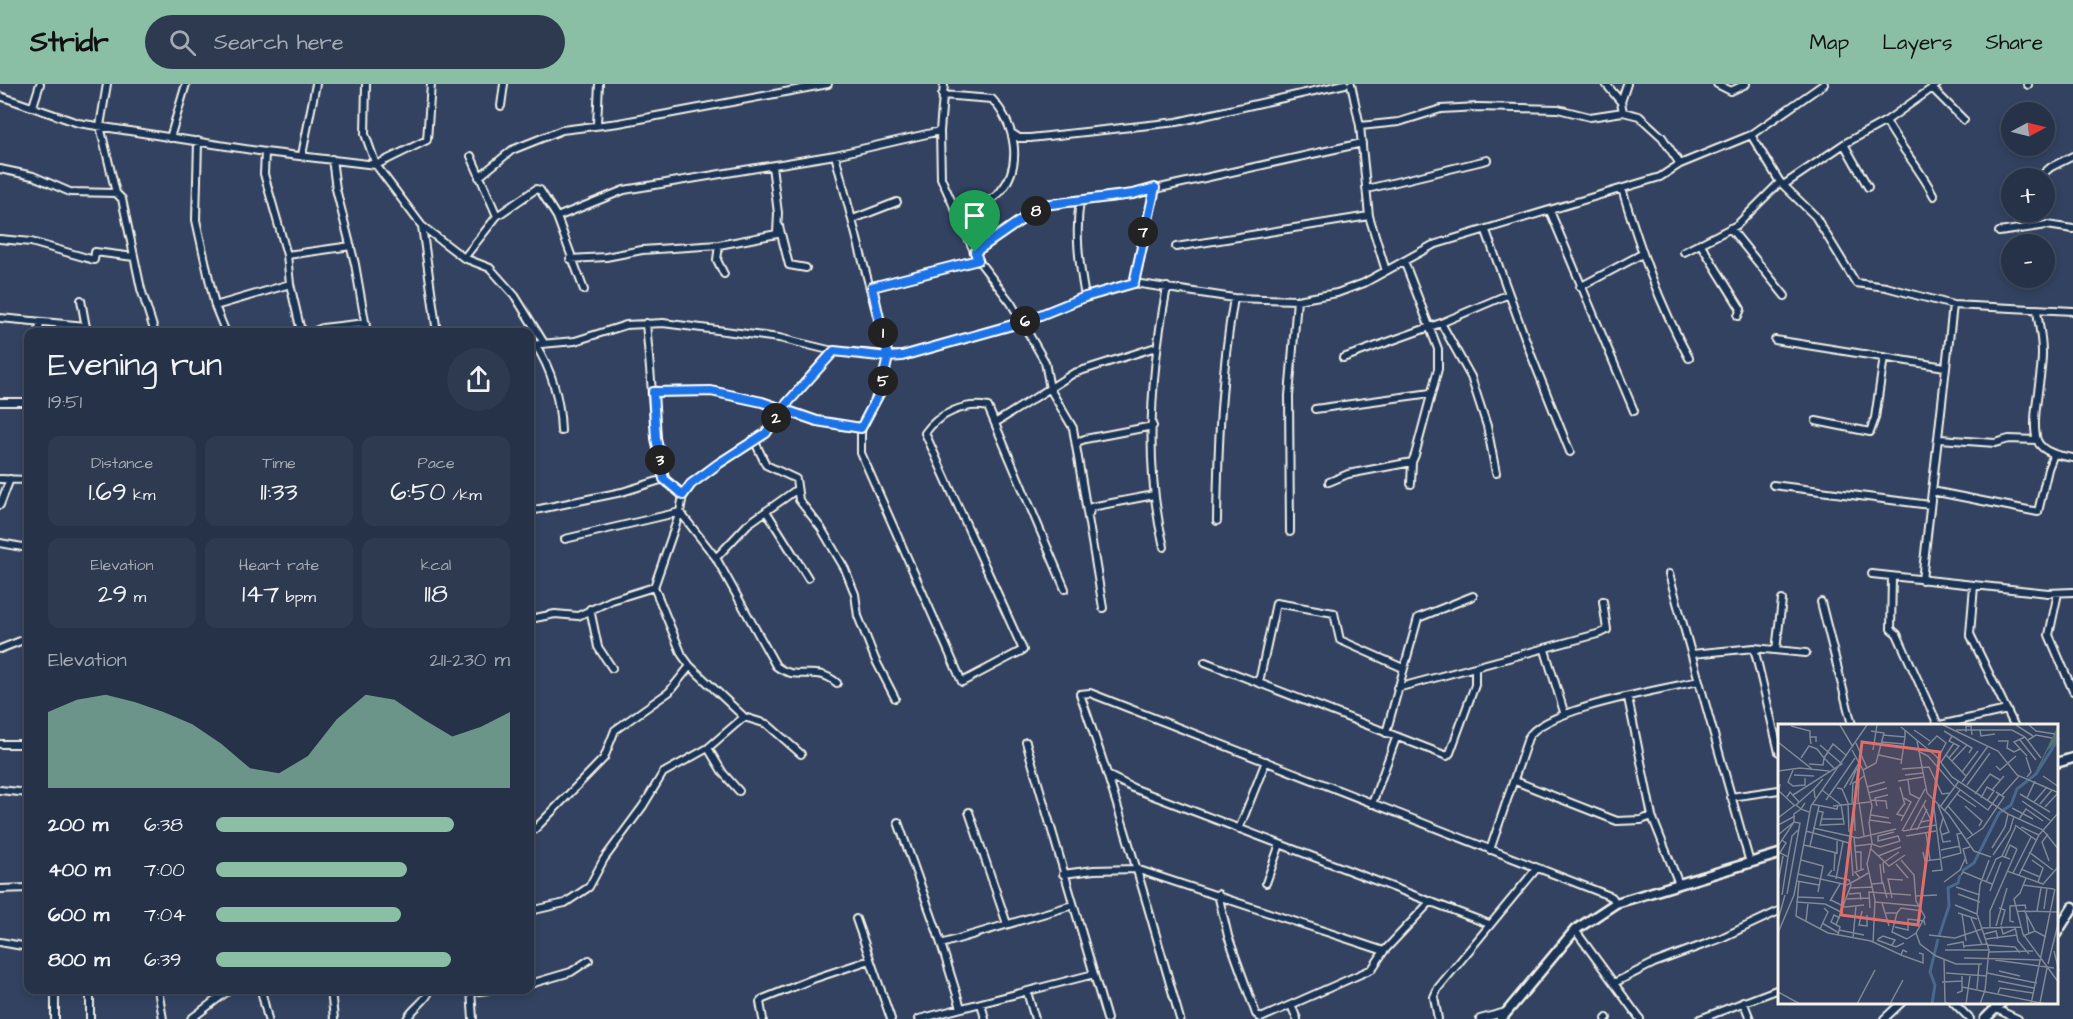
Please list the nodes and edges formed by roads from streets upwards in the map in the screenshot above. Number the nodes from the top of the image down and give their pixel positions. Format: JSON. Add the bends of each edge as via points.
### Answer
{"nodes":[{"id":1,"x":40,"y":84,"type":"edge"},
{"id":2,"x":107,"y":84,"type":"edge"},
{"id":3,"x":186,"y":84,"type":"edge"},
{"id":4,"x":316,"y":84,"type":"edge"},
{"id":5,"x":366,"y":84,"type":"edge"},
{"id":6,"x":431,"y":84,"type":"edge"},
{"id":7,"x":504,"y":84,"type":"edge"},
{"id":8,"x":598,"y":84,"type":"edge"},
{"id":9,"x":828,"y":84,"type":"edge"},
{"id":10,"x":944,"y":84,"type":"edge"},
{"id":11,"x":1345,"y":84,"type":"edge"},
{"id":12,"x":1351,"y":84,"type":"edge"},
{"id":13,"x":1606,"y":84,"type":"edge"},
{"id":14,"x":1627,"y":84,"type":"edge"},
{"id":15,"x":1717,"y":84,"type":"edge"},
{"id":16,"x":1746,"y":84,"type":"edge"},
{"id":17,"x":1824,"y":84,"type":"edge"},
{"id":18,"x":1938,"y":84,"type":"edge"},
{"id":19,"x":1932,"y":88,"type":"junction"},
{"id":20,"x":942,"y":95,"type":"junction"},
{"id":21,"x":0,"y":96,"type":"edge"},
{"id":22,"x":1621,"y":102,"type":"junction"},
{"id":23,"x":33,"y":106,"type":"junction"},
{"id":24,"x":501,"y":106,"type":"dead end"},
{"id":25,"x":1623,"y":112,"type":"junction"},
{"id":26,"x":1964,"y":120,"type":"dead end"},
{"id":27,"x":1886,"y":121,"type":"junction"},
{"id":28,"x":597,"y":124,"type":"junction"},
{"id":29,"x":100,"y":126,"type":"junction"},
{"id":30,"x":1360,"y":126,"type":"junction"},
{"id":31,"x":940,"y":131,"type":"junction"},
{"id":32,"x":1013,"y":134,"type":"junction"},
{"id":33,"x":1751,"y":135,"type":"junction"},
{"id":34,"x":170,"y":138,"type":"junction"},
{"id":35,"x":198,"y":141,"type":"junction"},
{"id":36,"x":1362,"y":144,"type":"junction"},
{"id":37,"x":1844,"y":144,"type":"junction"},
{"id":38,"x":265,"y":152,"type":"junction"},
{"id":39,"x":302,"y":155,"type":"junction"},
{"id":40,"x":835,"y":155,"type":"junction"},
{"id":41,"x":471,"y":156,"type":"dead end"},
{"id":42,"x":2073,"y":156,"type":"edge"},
{"id":43,"x":332,"y":159,"type":"junction"},
{"id":44,"x":1487,"y":160,"type":"dead end"},
{"id":45,"x":1680,"y":164,"type":"junction"},
{"id":46,"x":376,"y":165,"type":"junction"},
{"id":47,"x":772,"y":166,"type":"junction"},
{"id":48,"x":2051,"y":168,"type":"edge"},
{"id":49,"x":0,"y":169,"type":"edge"},
{"id":50,"x":479,"y":177,"type":"junction"},
{"id":51,"x":1782,"y":183,"type":"junction"},
{"id":52,"x":1155,"y":188,"type":"junction"},
{"id":53,"x":1868,"y":188,"type":"dead end"},
{"id":54,"x":1367,"y":189,"type":"junction"},
{"id":55,"x":1622,"y":189,"type":"junction"},
{"id":56,"x":116,"y":193,"type":"junction"},
{"id":57,"x":1934,"y":196,"type":"dead end"},
{"id":58,"x":1080,"y":200,"type":"junction"},
{"id":59,"x":897,"y":202,"type":"dead end"},
{"id":60,"x":1550,"y":211,"type":"junction"},
{"id":61,"x":959,"y":215,"type":"junction"},
{"id":62,"x":497,"y":216,"type":"junction"},
{"id":63,"x":1370,"y":216,"type":"junction"},
{"id":64,"x":557,"y":217,"type":"junction"},
{"id":65,"x":853,"y":219,"type":"junction"},
{"id":66,"x":778,"y":220,"type":"junction"},
{"id":67,"x":422,"y":225,"type":"junction"},
{"id":68,"x":1730,"y":228,"type":"junction"},
{"id":69,"x":2073,"y":229,"type":"edge"},
{"id":70,"x":1486,"y":231,"type":"junction"},
{"id":71,"x":1998,"y":232,"type":"dead end"},
{"id":72,"x":0,"y":239,"type":"edge"},
{"id":73,"x":1700,"y":243,"type":"junction"},
{"id":74,"x":719,"y":245,"type":"junction"},
{"id":75,"x":351,"y":246,"type":"junction"},
{"id":76,"x":1176,"y":247,"type":"dead end"},
{"id":77,"x":975,"y":252,"type":"junction"},
{"id":78,"x":1684,"y":252,"type":"dead end"},
{"id":79,"x":1642,"y":254,"type":"junction"},
{"id":80,"x":287,"y":255,"type":"junction"},
{"id":81,"x":134,"y":257,"type":"junction"},
{"id":82,"x":464,"y":258,"type":"junction"},
{"id":83,"x":570,"y":259,"type":"junction"},
{"id":84,"x":978,"y":260,"type":"junction"},
{"id":85,"x":1404,"y":261,"type":"junction"},
{"id":86,"x":806,"y":268,"type":"dead end"},
{"id":87,"x":1386,"y":271,"type":"junction"},
{"id":88,"x":724,"y":274,"type":"dead end"},
{"id":89,"x":1134,"y":283,"type":"junction"},
{"id":90,"x":290,"y":284,"type":"junction"},
{"id":91,"x":872,"y":287,"type":"junction"},
{"id":92,"x":1167,"y":287,"type":"junction"},
{"id":93,"x":1580,"y":287,"type":"junction"},
{"id":94,"x":584,"y":290,"type":"dead end"},
{"id":95,"x":1509,"y":294,"type":"junction"},
{"id":96,"x":1785,"y":296,"type":"dead end"},
{"id":97,"x":1085,"y":297,"type":"junction"},
{"id":98,"x":1234,"y":298,"type":"junction"},
{"id":99,"x":81,"y":300,"type":"dead end"},
{"id":100,"x":1297,"y":300,"type":"junction"},
{"id":101,"x":1953,"y":305,"type":"junction"},
{"id":102,"x":215,"y":306,"type":"junction"},
{"id":103,"x":2037,"y":311,"type":"junction"},
{"id":104,"x":2073,"y":311,"type":"edge"},
{"id":105,"x":1738,"y":316,"type":"dead end"},
{"id":106,"x":0,"y":318,"type":"edge"},
{"id":107,"x":40,"y":322,"type":"junction"},
{"id":108,"x":646,"y":322,"type":"junction"},
{"id":109,"x":1023,"y":322,"type":"junction"},
{"id":110,"x":366,"y":323,"type":"junction"},
{"id":111,"x":1441,"y":323,"type":"junction"},
{"id":112,"x":39,"y":328,"type":"edge"},
{"id":113,"x":80,"y":328,"type":"edge"},
{"id":114,"x":87,"y":328,"type":"edge"},
{"id":115,"x":154,"y":328,"type":"edge"},
{"id":116,"x":224,"y":328,"type":"edge"},
{"id":117,"x":301,"y":328,"type":"edge"},
{"id":118,"x":322,"y":328,"type":"edge"},
{"id":119,"x":367,"y":328,"type":"edge"},
{"id":120,"x":436,"y":328,"type":"edge"},
{"id":121,"x":1429,"y":328,"type":"junction"},
{"id":122,"x":1775,"y":340,"type":"dead end"},
{"id":123,"x":544,"y":343,"type":"junction"},
{"id":124,"x":534,"y":344,"type":"edge"},
{"id":125,"x":534,"y":346,"type":"edge"},
{"id":126,"x":1156,"y":347,"type":"junction"},
{"id":127,"x":834,"y":351,"type":"junction"},
{"id":128,"x":888,"y":357,"type":"junction"},
{"id":129,"x":1884,"y":357,"type":"junction"},
{"id":130,"x":1343,"y":358,"type":"dead end"},
{"id":131,"x":1689,"y":358,"type":"dead end"},
{"id":132,"x":1946,"y":367,"type":"junction"},
{"id":133,"x":1050,"y":389,"type":"junction"},
{"id":134,"x":653,"y":392,"type":"junction"},
{"id":135,"x":1431,"y":393,"type":"junction"},
{"id":136,"x":0,"y":402,"type":"edge"},
{"id":137,"x":24,"y":402,"type":"edge"},
{"id":138,"x":782,"y":409,"type":"junction"},
{"id":139,"x":1315,"y":409,"type":"dead end"},
{"id":140,"x":1634,"y":411,"type":"dead end"},
{"id":141,"x":1816,"y":421,"type":"dead end"},
{"id":142,"x":995,"y":423,"type":"junction"},
{"id":143,"x":1153,"y":426,"type":"junction"},
{"id":144,"x":861,"y":428,"type":"junction"},
{"id":145,"x":561,"y":431,"type":"dead end"},
{"id":146,"x":1940,"y":439,"type":"junction"},
{"id":147,"x":754,"y":440,"type":"junction"},
{"id":148,"x":2037,"y":440,"type":"junction"},
{"id":149,"x":1077,"y":450,"type":"junction"},
{"id":150,"x":1570,"y":452,"type":"dead end"},
{"id":151,"x":2054,"y":454,"type":"junction"},
{"id":152,"x":2073,"y":458,"type":"edge"},
{"id":153,"x":1412,"y":462,"type":"junction"},
{"id":154,"x":1496,"y":472,"type":"dead end"},
{"id":155,"x":0,"y":479,"type":"edge"},
{"id":156,"x":10,"y":479,"type":"junction"},
{"id":157,"x":664,"y":479,"type":"junction"},
{"id":158,"x":24,"y":480,"type":"edge"},
{"id":159,"x":1329,"y":482,"type":"dead end"},
{"id":160,"x":1411,"y":484,"type":"dead end"},
{"id":161,"x":1773,"y":485,"type":"dead end"},
{"id":162,"x":796,"y":490,"type":"junction"},
{"id":163,"x":1932,"y":491,"type":"junction"},
{"id":164,"x":683,"y":495,"type":"junction"},
{"id":165,"x":1154,"y":495,"type":"junction"},
{"id":166,"x":0,"y":505,"type":"edge"},
{"id":167,"x":1930,"y":505,"type":"junction"},
{"id":168,"x":1290,"y":509,"type":"dead end"},
{"id":169,"x":534,"y":510,"type":"edge"},
{"id":170,"x":766,"y":511,"type":"junction"},
{"id":171,"x":680,"y":512,"type":"junction"},
{"id":172,"x":1089,"y":515,"type":"junction"},
{"id":173,"x":1217,"y":521,"type":"dead end"},
{"id":174,"x":565,"y":539,"type":"dead end"},
{"id":175,"x":0,"y":543,"type":"edge"},
{"id":176,"x":24,"y":547,"type":"edge"},
{"id":177,"x":1164,"y":547,"type":"dead end"},
{"id":178,"x":716,"y":558,"type":"junction"},
{"id":179,"x":1669,"y":574,"type":"dead end"},
{"id":180,"x":1872,"y":574,"type":"dead end"},
{"id":181,"x":808,"y":578,"type":"dead end"},
{"id":182,"x":1892,"y":578,"type":"junction"},
{"id":183,"x":1922,"y":580,"type":"junction"},
{"id":184,"x":1974,"y":586,"type":"junction"},
{"id":185,"x":654,"y":587,"type":"junction"},
{"id":186,"x":1065,"y":589,"type":"dead end"},
{"id":187,"x":2073,"y":592,"type":"edge"},
{"id":188,"x":2058,"y":593,"type":"junction"},
{"id":189,"x":1473,"y":596,"type":"dead end"},
{"id":190,"x":1782,"y":600,"type":"dead end"},
{"id":191,"x":1603,"y":601,"type":"dead end"},
{"id":192,"x":1821,"y":602,"type":"dead end"},
{"id":193,"x":1103,"y":608,"type":"dead end"},
{"id":194,"x":590,"y":609,"type":"junction"},
{"id":195,"x":534,"y":618,"type":"edge"},
{"id":196,"x":24,"y":640,"type":"edge"},
{"id":197,"x":1754,"y":648,"type":"junction"},
{"id":198,"x":0,"y":649,"type":"edge"},
{"id":199,"x":1545,"y":650,"type":"junction"},
{"id":200,"x":1776,"y":650,"type":"junction"},
{"id":201,"x":1806,"y":653,"type":"dead end"},
{"id":202,"x":1692,"y":654,"type":"junction"},
{"id":203,"x":1205,"y":662,"type":"dead end"},
{"id":204,"x":690,"y":666,"type":"junction"},
{"id":205,"x":612,"y":668,"type":"dead end"},
{"id":206,"x":1403,"y":668,"type":"junction"},
{"id":207,"x":1475,"y":668,"type":"junction"},
{"id":208,"x":1699,"y":681,"type":"junction"},
{"id":209,"x":1259,"y":682,"type":"junction"},
{"id":210,"x":837,"y":683,"type":"dead end"},
{"id":211,"x":1397,"y":688,"type":"junction"},
{"id":212,"x":2073,"y":691,"type":"edge"},
{"id":213,"x":895,"y":698,"type":"dead end"},
{"id":214,"x":1628,"y":698,"type":"junction"},
{"id":215,"x":2007,"y":710,"type":"junction"},
{"id":216,"x":1564,"y":712,"type":"junction"},
{"id":217,"x":744,"y":717,"type":"junction"},
{"id":218,"x":1852,"y":724,"type":"edge"},
{"id":219,"x":1939,"y":724,"type":"edge"},
{"id":220,"x":1944,"y":724,"type":"edge"},
{"id":221,"x":2014,"y":724,"type":"edge"},
{"id":222,"x":1386,"y":733,"type":"junction"},
{"id":223,"x":1396,"y":738,"type":"junction"},
{"id":224,"x":1026,"y":742,"type":"dead end"},
{"id":225,"x":0,"y":744,"type":"edge"},
{"id":226,"x":24,"y":744,"type":"edge"},
{"id":227,"x":708,"y":747,"type":"junction"},
{"id":228,"x":1778,"y":748,"type":"edge"},
{"id":229,"x":801,"y":754,"type":"dead end"},
{"id":230,"x":2073,"y":758,"type":"edge"},
{"id":231,"x":1266,"y":761,"type":"junction"},
{"id":232,"x":2058,"y":763,"type":"edge"},
{"id":233,"x":1109,"y":776,"type":"junction"},
{"id":234,"x":1515,"y":781,"type":"junction"},
{"id":235,"x":0,"y":790,"type":"edge"},
{"id":236,"x":1778,"y":790,"type":"edge"},
{"id":237,"x":739,"y":791,"type":"dead end"},
{"id":238,"x":24,"y":793,"type":"edge"},
{"id":239,"x":1731,"y":797,"type":"junction"},
{"id":240,"x":1372,"y":804,"type":"junction"},
{"id":241,"x":969,"y":812,"type":"dead end"},
{"id":242,"x":1652,"y":816,"type":"junction"},
{"id":243,"x":898,"y":822,"type":"dead end"},
{"id":244,"x":535,"y":829,"type":"dead end"},
{"id":245,"x":1239,"y":829,"type":"junction"},
{"id":246,"x":1280,"y":844,"type":"junction"},
{"id":247,"x":1490,"y":850,"type":"junction"},
{"id":248,"x":1778,"y":854,"type":"edge"},
{"id":249,"x":1750,"y":863,"type":"junction"},
{"id":250,"x":1537,"y":868,"type":"junction"},
{"id":251,"x":1136,"y":869,"type":"junction"},
{"id":252,"x":1064,"y":874,"type":"junction"},
{"id":253,"x":1266,"y":883,"type":"dead end"},
{"id":254,"x":1679,"y":884,"type":"junction"},
{"id":255,"x":24,"y":888,"type":"edge"},
{"id":256,"x":0,"y":889,"type":"edge"},
{"id":257,"x":1218,"y":894,"type":"junction"},
{"id":258,"x":1431,"y":901,"type":"junction"},
{"id":259,"x":1616,"y":903,"type":"junction"},
{"id":260,"x":1073,"y":905,"type":"junction"},
{"id":261,"x":2073,"y":907,"type":"edge"},
{"id":262,"x":534,"y":910,"type":"edge"},
{"id":263,"x":1778,"y":911,"type":"edge"},
{"id":264,"x":856,"y":919,"type":"dead end"},
{"id":265,"x":1007,"y":924,"type":"junction"},
{"id":266,"x":1489,"y":924,"type":"junction"},
{"id":267,"x":1575,"y":930,"type":"junction"},
{"id":268,"x":2058,"y":931,"type":"edge"},
{"id":269,"x":0,"y":942,"type":"edge"},
{"id":270,"x":941,"y":944,"type":"junction"},
{"id":271,"x":24,"y":946,"type":"edge"},
{"id":272,"x":1384,"y":951,"type":"junction"},
{"id":273,"x":589,"y":960,"type":"dead end"},
{"id":274,"x":870,"y":960,"type":"junction"},
{"id":275,"x":1094,"y":974,"type":"junction"},
{"id":276,"x":534,"y":983,"type":"edge"},
{"id":277,"x":1614,"y":983,"type":"junction"},
{"id":278,"x":1778,"y":989,"type":"edge"},
{"id":279,"x":1027,"y":992,"type":"junction"},
{"id":280,"x":55,"y":994,"type":"edge"},
{"id":281,"x":90,"y":994,"type":"edge"},
{"id":282,"x":159,"y":994,"type":"edge"},
{"id":283,"x":217,"y":994,"type":"edge"},
{"id":284,"x":223,"y":994,"type":"edge"},
{"id":285,"x":262,"y":994,"type":"edge"},
{"id":286,"x":331,"y":994,"type":"edge"},
{"id":287,"x":428,"y":994,"type":"edge"},
{"id":288,"x":472,"y":994,"type":"edge"},
{"id":289,"x":219,"y":997,"type":"junction"},
{"id":290,"x":1743,"y":1001,"type":"junction"},
{"id":291,"x":981,"y":1003,"type":"junction"},
{"id":292,"x":1900,"y":1004,"type":"edge"},
{"id":293,"x":1955,"y":1004,"type":"edge"},
{"id":294,"x":1291,"y":1005,"type":"junction"},
{"id":295,"x":1999,"y":1006,"type":"edge"},
{"id":296,"x":961,"y":1008,"type":"junction"},
{"id":297,"x":1504,"y":1016,"type":"edge"},
{"id":298,"x":2014,"y":1018,"type":"edge"},
{"id":299,"x":55,"y":1019,"type":"edge"},
{"id":300,"x":90,"y":1019,"type":"edge"},
{"id":301,"x":163,"y":1019,"type":"edge"},
{"id":302,"x":191,"y":1019,"type":"edge"},
{"id":303,"x":268,"y":1019,"type":"edge"},
{"id":304,"x":334,"y":1019,"type":"edge"},
{"id":305,"x":407,"y":1019,"type":"edge"},
{"id":306,"x":473,"y":1019,"type":"edge"},
{"id":307,"x":763,"y":1019,"type":"edge"},
{"id":308,"x":891,"y":1019,"type":"edge"},
{"id":309,"x":919,"y":1019,"type":"edge"},
{"id":310,"x":985,"y":1019,"type":"edge"},
{"id":311,"x":1035,"y":1019,"type":"edge"},
{"id":312,"x":1107,"y":1019,"type":"edge"},
{"id":313,"x":1180,"y":1019,"type":"edge"},
{"id":314,"x":1297,"y":1019,"type":"edge"},
{"id":315,"x":1438,"y":1019,"type":"edge"},
{"id":316,"x":1480,"y":1019,"type":"edge"},
{"id":317,"x":1640,"y":1019,"type":"edge"},
{"id":318,"x":1700,"y":1019,"type":"edge"},
{"id":319,"x":1750,"y":1019,"type":"edge"},
{"id":320,"x":1884,"y":1019,"type":"edge"},
{"id":321,"x":1970,"y":1019,"type":"edge"},
{"id":322,"x":1985,"y":1019,"type":"edge"}],
"edges":[{"from":1,"to":23,"type":"street"},
{"from":2,"to":29,"type":"street"},
{"from":3,"to":34,"type":"street"},
{"from":4,"to":39,"type":"street"},
{"from":5,"to":46,"type":"street","via":[[365,134]]},
{"from":6,"to":46,"type":"street","via":[[427,140]]},
{"from":7,"to":24,"type":"street"},
{"from":8,"to":28,"type":"street"},
{"from":9,"to":28,"type":"street"},
{"from":10,"to":20,"type":"street"},
{"from":11,"to":32,"type":"street","via":[[1177,122],[1030,138]]},
{"from":12,"to":30,"type":"street"},
{"from":13,"to":22,"type":"street"},
{"from":14,"to":22,"type":"street"},
{"from":15,"to":16,"type":"street","via":[[1731,91]]},
{"from":17,"to":33,"type":"street"},
{"from":18,"to":19,"type":"street"},
{"from":19,"to":26,"type":"street"},
{"from":19,"to":27,"type":"street"},
{"from":20,"to":31,"type":"street"},
{"from":20,"to":32,"type":"street","via":[[992,99]]},
{"from":21,"to":23,"type":"street"},
{"from":22,"to":25,"type":"street"},
{"from":23,"to":29,"type":"street","via":[[78,123]]},
{"from":25,"to":30,"type":"street","via":[[1590,117],[1558,109],[1478,107]]},
{"from":25,"to":45,"type":"street","via":[[1639,116],[1662,137]]},
{"from":27,"to":37,"type":"street"},
{"from":27,"to":57,"type":"street"},
{"from":28,"to":50,"type":"street","via":[[537,138],[512,150]]},
{"from":29,"to":34,"type":"street"},
{"from":29,"to":56,"type":"street"},
{"from":30,"to":36,"type":"street"},
{"from":31,"to":40,"type":"street"},
{"from":31,"to":61,"type":"street","via":[[941,178]]},
{"from":32,"to":61,"type":"street","via":[[1014,168],[1000,194]]},
{"from":33,"to":45,"type":"street"},
{"from":33,"to":51,"type":"street"},
{"from":34,"to":35,"type":"street"},
{"from":35,"to":38,"type":"street"},
{"from":35,"to":102,"type":"street","via":[[196,220]]},
{"from":36,"to":52,"type":"street"},
{"from":36,"to":54,"type":"street"},
{"from":37,"to":51,"type":"street"},
{"from":37,"to":53,"type":"street"},
{"from":38,"to":39,"type":"street"},
{"from":38,"to":80,"type":"street","via":[[264,174]]},
{"from":39,"to":43,"type":"street"},
{"from":40,"to":47,"type":"street"},
{"from":40,"to":65,"type":"street"},
{"from":41,"to":50,"type":"street"},
{"from":42,"to":48,"type":"street"},
{"from":43,"to":46,"type":"street"},
{"from":43,"to":75,"type":"street"},
{"from":44,"to":54,"type":"street"},
{"from":45,"to":55,"type":"street","via":[[1660,177]]},
{"from":46,"to":67,"type":"street"},
{"from":47,"to":64,"type":"street","via":[[624,190]]},
{"from":47,"to":66,"type":"street"},
{"from":49,"to":56,"type":"street","via":[[33,176],[70,192]]},
{"from":50,"to":62,"type":"street"},
{"from":51,"to":68,"type":"street"},
{"from":51,"to":101,"type":"street","via":[[1815,216],[1856,283]]},
{"from":52,"to":58,"type":"street"},
{"from":52,"to":89,"type":"street"},
{"from":54,"to":63,"type":"street"},
{"from":55,"to":60,"type":"street"},
{"from":55,"to":79,"type":"street"},
{"from":56,"to":81,"type":"street","via":[[122,199]]},
{"from":58,"to":77,"type":"street","via":[[1043,205]]},
{"from":58,"to":97,"type":"street","via":[[1077,249]]},
{"from":59,"to":65,"type":"street"},
{"from":60,"to":70,"type":"street"},
{"from":60,"to":93,"type":"street"},
{"from":61,"to":77,"type":"street"},
{"from":62,"to":64,"type":"street","via":[[536,189]]},
{"from":62,"to":82,"type":"street"},
{"from":63,"to":76,"type":"street"},
{"from":63,"to":87,"type":"street"},
{"from":64,"to":83,"type":"street"},
{"from":65,"to":91,"type":"street"},
{"from":66,"to":74,"type":"street","via":[[777,234]]},
{"from":66,"to":86,"type":"street","via":[[789,265]]},
{"from":67,"to":82,"type":"street"},
{"from":67,"to":120,"type":"street"},
{"from":68,"to":73,"type":"street"},
{"from":68,"to":96,"type":"street"},
{"from":69,"to":71,"type":"street","via":[[2047,225]]},
{"from":70,"to":85,"type":"street","via":[[1433,245]]},
{"from":70,"to":95,"type":"street"},
{"from":72,"to":81,"type":"street","via":[[32,242],[94,260],[95,252]]},
{"from":73,"to":78,"type":"street"},
{"from":73,"to":105,"type":"street","via":[[1741,309]]},
{"from":74,"to":83,"type":"street"},
{"from":74,"to":88,"type":"street","via":[[717,260]]},
{"from":75,"to":80,"type":"street"},
{"from":75,"to":110,"type":"street"},
{"from":77,"to":84,"type":"street"},
{"from":79,"to":93,"type":"street"},
{"from":79,"to":131,"type":"street","via":[[1660,304]]},
{"from":80,"to":90,"type":"street"},
{"from":81,"to":115,"type":"street"},
{"from":82,"to":123,"type":"street","via":[[490,268],[515,296]]},
{"from":83,"to":94,"type":"street"},
{"from":84,"to":91,"type":"street"},
{"from":84,"to":109,"type":"street"},
{"from":85,"to":87,"type":"street"},
{"from":85,"to":121,"type":"street"},
{"from":87,"to":100,"type":"street","via":[[1337,293]]},
{"from":89,"to":92,"type":"street"},
{"from":89,"to":97,"type":"street"},
{"from":90,"to":102,"type":"street"},
{"from":90,"to":117,"type":"street"},
{"from":91,"to":128,"type":"street"},
{"from":92,"to":98,"type":"street"},
{"from":92,"to":126,"type":"street"},
{"from":93,"to":140,"type":"street"},
{"from":95,"to":111,"type":"street"},
{"from":95,"to":150,"type":"street"},
{"from":97,"to":109,"type":"street"},
{"from":98,"to":100,"type":"street"},
{"from":98,"to":173,"type":"street","via":[[1218,426]]},
{"from":99,"to":114,"type":"street"},
{"from":100,"to":168,"type":"street","via":[[1289,396],[1290,532]]},
{"from":101,"to":103,"type":"street"},
{"from":101,"to":132,"type":"street"},
{"from":102,"to":116,"type":"street"},
{"from":103,"to":104,"type":"street"},
{"from":103,"to":148,"type":"street","via":[[2042,353]]},
{"from":106,"to":107,"type":"street"},
{"from":107,"to":112,"type":"street"},
{"from":107,"to":113,"type":"street"},
{"from":108,"to":123,"type":"street","via":[[575,341]]},
{"from":108,"to":127,"type":"street","via":[[778,338]]},
{"from":108,"to":134,"type":"street"},
{"from":109,"to":128,"type":"street"},
{"from":109,"to":133,"type":"street","via":[[1045,362]]},
{"from":110,"to":118,"type":"street"},
{"from":110,"to":119,"type":"street"},
{"from":111,"to":121,"type":"street"},
{"from":111,"to":154,"type":"street","via":[[1471,377],[1487,426]]},
{"from":121,"to":130,"type":"street"},
{"from":121,"to":135,"type":"street","via":[[1438,349],[1438,369]]},
{"from":122,"to":129,"type":"street"},
{"from":123,"to":124,"type":"street"},
{"from":125,"to":145,"type":"street","via":[[546,361],[560,407]]},
{"from":126,"to":133,"type":"street","via":[[1074,374]]},
{"from":126,"to":143,"type":"street"},
{"from":127,"to":128,"type":"street"},
{"from":127,"to":138,"type":"street"},
{"from":128,"to":144,"type":"street","via":[[880,392]]},
{"from":129,"to":132,"type":"street"},
{"from":129,"to":141,"type":"street","via":[[1870,432]]},
{"from":132,"to":146,"type":"street"},
{"from":133,"to":142,"type":"street"},
{"from":133,"to":149,"type":"street","via":[[1073,428]]},
{"from":134,"to":138,"type":"street","via":[[711,391]]},
{"from":134,"to":157,"type":"street"},
{"from":135,"to":139,"type":"street"},
{"from":135,"to":153,"type":"street"},
{"from":136,"to":137,"type":"street"},
{"from":138,"to":144,"type":"street","via":[[817,421]]},
{"from":138,"to":147,"type":"street","via":[[766,433]]},
{"from":142,"to":144,"type":"street","via":[[988,407],[970,405],[936,418],[925,433],[1023,650],[962,682],[864,462],[859,443]]},
{"from":142,"to":186,"type":"street"},
{"from":143,"to":149,"type":"street","via":[[1085,439],[1077,442]]},
{"from":143,"to":165,"type":"street"},
{"from":146,"to":148,"type":"street","via":[[1995,443]]},
{"from":146,"to":163,"type":"street"},
{"from":147,"to":162,"type":"street","via":[[766,465],[793,476]]},
{"from":147,"to":164,"type":"street","via":[[691,484]]},
{"from":148,"to":151,"type":"street"},
{"from":149,"to":172,"type":"street"},
{"from":151,"to":152,"type":"street"},
{"from":151,"to":163,"type":"street","via":[[2038,512]]},
{"from":153,"to":159,"type":"street","via":[[1348,474]]},
{"from":153,"to":160,"type":"street"},
{"from":155,"to":156,"type":"street"},
{"from":156,"to":158,"type":"street"},
{"from":156,"to":166,"type":"street"},
{"from":157,"to":164,"type":"street"},
{"from":157,"to":169,"type":"street"},
{"from":161,"to":167,"type":"street"},
{"from":162,"to":170,"type":"street"},
{"from":162,"to":213,"type":"street","via":[[845,569],[875,659]]},
{"from":163,"to":167,"type":"street"},
{"from":164,"to":171,"type":"street"},
{"from":165,"to":172,"type":"street","via":[[1091,507]]},
{"from":165,"to":177,"type":"street"},
{"from":167,"to":183,"type":"street"},
{"from":170,"to":178,"type":"street"},
{"from":170,"to":181,"type":"street"},
{"from":171,"to":174,"type":"street"},
{"from":171,"to":178,"type":"street"},
{"from":171,"to":185,"type":"street"},
{"from":172,"to":193,"type":"street"},
{"from":175,"to":176,"type":"street"},
{"from":178,"to":210,"type":"street","via":[[776,666],[790,674],[820,672]]},
{"from":179,"to":202,"type":"street"},
{"from":180,"to":182,"type":"street"},
{"from":182,"to":183,"type":"street"},
{"from":182,"to":219,"type":"street","via":[[1891,629],[1897,634]]},
{"from":183,"to":184,"type":"street"},
{"from":184,"to":188,"type":"street"},
{"from":184,"to":215,"type":"street","via":[[1970,634]]},
{"from":185,"to":194,"type":"street"},
{"from":185,"to":204,"type":"street","via":[[681,655]]},
{"from":187,"to":188,"type":"street"},
{"from":188,"to":212,"type":"street","via":[[2049,635]]},
{"from":189,"to":206,"type":"street","via":[[1418,618]]},
{"from":190,"to":200,"type":"street"},
{"from":191,"to":199,"type":"street","via":[[1607,630]]},
{"from":192,"to":218,"type":"street"},
{"from":194,"to":195,"type":"street","via":[[578,616],[555,614]]},
{"from":194,"to":205,"type":"street","via":[[598,647]]},
{"from":196,"to":198,"type":"street"},
{"from":197,"to":200,"type":"street"},
{"from":197,"to":202,"type":"street"},
{"from":197,"to":228,"type":"street"},
{"from":199,"to":207,"type":"street"},
{"from":199,"to":216,"type":"street"},
{"from":200,"to":201,"type":"street"},
{"from":202,"to":208,"type":"street"},
{"from":203,"to":209,"type":"street"},
{"from":204,"to":217,"type":"street"},
{"from":204,"to":244,"type":"street","via":[[669,693],[615,730],[604,758]]},
{"from":206,"to":209,"type":"street","via":[[1340,640],[1334,613],[1276,603]]},
{"from":206,"to":211,"type":"street"},
{"from":207,"to":211,"type":"street"},
{"from":207,"to":223,"type":"street","via":[[1475,685],[1447,756]]},
{"from":208,"to":214,"type":"street"},
{"from":208,"to":239,"type":"street"},
{"from":209,"to":222,"type":"street"},
{"from":211,"to":222,"type":"street"},
{"from":214,"to":216,"type":"street"},
{"from":214,"to":242,"type":"street"},
{"from":215,"to":220,"type":"street"},
{"from":215,"to":221,"type":"street"},
{"from":216,"to":234,"type":"street","via":[[1532,731]]},
{"from":217,"to":227,"type":"street"},
{"from":217,"to":229,"type":"street","via":[[767,724]]},
{"from":222,"to":223,"type":"street"},
{"from":223,"to":240,"type":"street"},
{"from":224,"to":252,"type":"street"},
{"from":225,"to":226,"type":"street"},
{"from":227,"to":237,"type":"street"},
{"from":227,"to":262,"type":"street","via":[[663,773],[589,887],[565,903]]},
{"from":230,"to":232,"type":"street"},
{"from":231,"to":233,"type":"street","via":[[1090,693],[1080,694]]},
{"from":231,"to":240,"type":"street"},
{"from":231,"to":245,"type":"street"},
{"from":233,"to":245,"type":"street"},
{"from":233,"to":251,"type":"street"},
{"from":234,"to":242,"type":"street","via":[[1617,821]]},
{"from":234,"to":247,"type":"street"},
{"from":235,"to":238,"type":"street"},
{"from":236,"to":239,"type":"street"},
{"from":239,"to":249,"type":"street"},
{"from":240,"to":247,"type":"street"},
{"from":241,"to":265,"type":"street"},
{"from":242,"to":254,"type":"street"},
{"from":243,"to":270,"type":"street"},
{"from":245,"to":246,"type":"street"},
{"from":246,"to":253,"type":"street"},
{"from":246,"to":258,"type":"street"},
{"from":247,"to":250,"type":"street"},
{"from":248,"to":249,"type":"street"},
{"from":249,"to":254,"type":"street"},
{"from":250,"to":259,"type":"street","via":[[1612,897]]},
{"from":250,"to":266,"type":"street"},
{"from":251,"to":252,"type":"street"},
{"from":251,"to":257,"type":"street"},
{"from":251,"to":313,"type":"street"},
{"from":252,"to":260,"type":"street"},
{"from":254,"to":259,"type":"street"},
{"from":255,"to":256,"type":"street"},
{"from":257,"to":272,"type":"street"},
{"from":257,"to":294,"type":"street","via":[[1228,936],[1256,1014],[1261,1018]]},
{"from":258,"to":266,"type":"street"},
{"from":258,"to":272,"type":"street"},
{"from":259,"to":267,"type":"street"},
{"from":260,"to":265,"type":"street"},
{"from":260,"to":275,"type":"street"},
{"from":261,"to":268,"type":"street"},
{"from":263,"to":277,"type":"street"},
{"from":264,"to":274,"type":"street"},
{"from":265,"to":270,"type":"street"},
{"from":266,"to":315,"type":"street","via":[[1438,988],[1434,997]]},
{"from":267,"to":277,"type":"street"},
{"from":267,"to":297,"type":"street"},
{"from":269,"to":271,"type":"street"},
{"from":270,"to":296,"type":"street"},
{"from":272,"to":294,"type":"street","via":[[1372,969]]},
{"from":273,"to":276,"type":"street","via":[[571,972]]},
{"from":274,"to":307,"type":"street","via":[[763,999]]},
{"from":274,"to":308,"type":"street"},
{"from":275,"to":279,"type":"street"},
{"from":275,"to":312,"type":"street"},
{"from":277,"to":317,"type":"street"},
{"from":278,"to":290,"type":"street"},
{"from":279,"to":291,"type":"street"},
{"from":279,"to":311,"type":"street"},
{"from":280,"to":299,"type":"street"},
{"from":281,"to":300,"type":"street"},
{"from":282,"to":301,"type":"street"},
{"from":283,"to":289,"type":"street"},
{"from":284,"to":289,"type":"street"},
{"from":285,"to":303,"type":"street"},
{"from":286,"to":304,"type":"street"},
{"from":287,"to":305,"type":"street","via":[[413,1007]]},
{"from":288,"to":306,"type":"street"},
{"from":289,"to":302,"type":"street"},
{"from":290,"to":318,"type":"street"},
{"from":290,"to":319,"type":"street"},
{"from":291,"to":296,"type":"street"},
{"from":291,"to":310,"type":"street"},
{"from":292,"to":320,"type":"street"},
{"from":293,"to":321,"type":"street"},
{"from":294,"to":314,"type":"street"},
{"from":295,"to":298,"type":"street"},
{"from":295,"to":322,"type":"street"},
{"from":296,"to":309,"type":"street"},
{"from":297,"to":316,"type":"street"}]}
